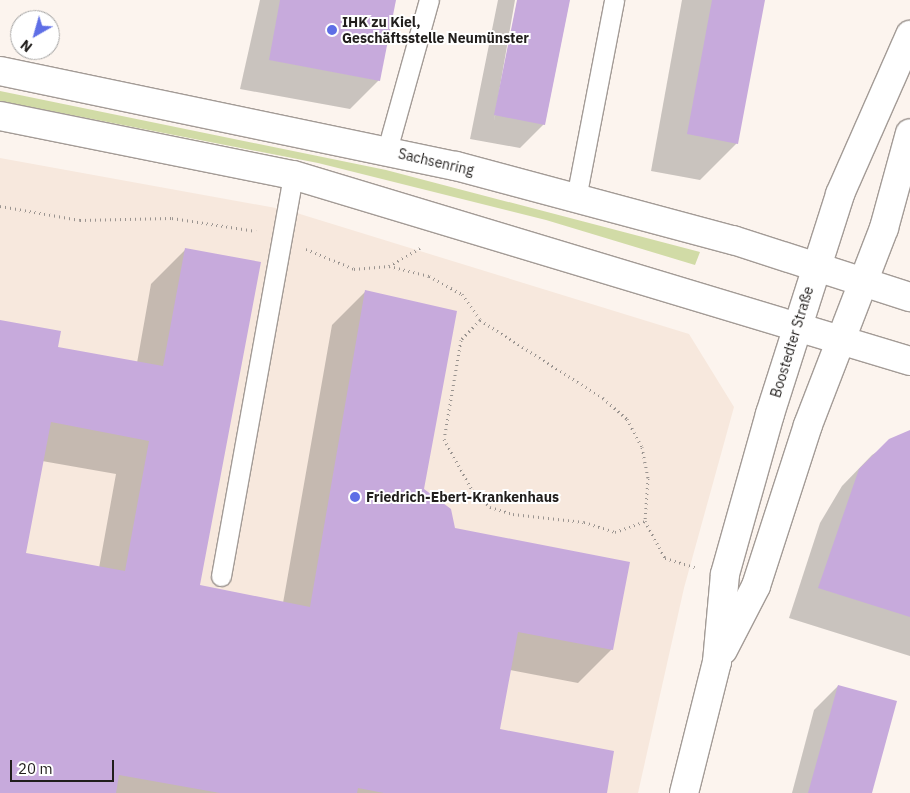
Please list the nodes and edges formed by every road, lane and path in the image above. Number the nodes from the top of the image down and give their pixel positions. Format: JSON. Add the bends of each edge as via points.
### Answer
{"nodes":[{"id":1,"x":430,"y":0,"type":"edge"},
{"id":2,"x":614,"y":0,"type":"edge"},
{"id":3,"x":910,"y":35,"type":"edge"},
{"id":4,"x":0,"y":72,"type":"edge"},
{"id":5,"x":0,"y":116,"type":"edge"},
{"id":6,"x":910,"y":133,"type":"edge"},
{"id":7,"x":386,"y":150,"type":"junction"},
{"id":8,"x":293,"y":175,"type":"junction"},
{"id":9,"x":576,"y":198,"type":"junction"},
{"id":10,"x":0,"y":206,"type":"edge"},
{"id":11,"x":284,"y":238,"type":"junction"},
{"id":12,"x":426,"y":244,"type":"dead end"},
{"id":13,"x":389,"y":266,"type":"junction"},
{"id":14,"x":815,"y":269,"type":"junction"},
{"id":15,"x":865,"y":283,"type":"junction"},
{"id":16,"x":910,"y":297,"type":"edge"},
{"id":17,"x":480,"y":320,"type":"junction"},
{"id":18,"x":796,"y":329,"type":"junction"},
{"id":19,"x":838,"y":342,"type":"junction"},
{"id":20,"x":910,"y":361,"type":"edge"},
{"id":21,"x":645,"y":520,"type":"junction"},
{"id":22,"x":696,"y":568,"type":"dead end"},
{"id":23,"x":221,"y":576,"type":"dead end"},
{"id":24,"x":717,"y":662,"type":"junction"},
{"id":25,"x":684,"y":793,"type":"edge"}],
"edges":[{"from":1,"to":7,"type":"lane"},
{"from":2,"to":9,"type":"lane"},
{"from":3,"to":14,"type":"main road","name":"Boostedter Straße","via":[[840,194]]},
{"from":4,"to":7,"type":"main road","name":"Sachsenring"},
{"from":5,"to":8,"type":"main road"},
{"from":6,"to":15,"type":"main road","name":"Boostedter Straße"},
{"from":7,"to":9,"type":"main road","name":"Sachsenring"},
{"from":8,"to":11,"type":"lane"},
{"from":8,"to":18,"type":"main road"},
{"from":9,"to":14,"type":"main road","name":"Sachsenring","via":[[734,240]]},
{"from":10,"to":11,"type":"path","via":[[80,220],[172,218],[212,222]]},
{"from":11,"to":13,"type":"path","via":[[354,268]]},
{"from":11,"to":23,"type":"lane"},
{"from":12,"to":13,"type":"path"},
{"from":13,"to":17,"type":"path","via":[[429,276],[462,294]]},
{"from":14,"to":15,"type":"main road","name":"Sachsenring"},
{"from":14,"to":18,"type":"main road","name":"Boostedter Straße"},
{"from":15,"to":16,"type":"main road","name":"Sachsenring"},
{"from":15,"to":19,"type":"main road","name":"Boostedter Straße"},
{"from":17,"to":21,"type":"path","via":[[603,398],[627,419],[642,446],[648,478]]},
{"from":17,"to":21,"type":"path","via":[[461,340],[444,439],[472,490],[490,507],[513,514],[584,522],[615,532]]},
{"from":18,"to":19,"type":"main road"},
{"from":18,"to":24,"type":"main road","name":"Boostedter Straße","via":[[725,574]]},
{"from":19,"to":20,"type":"main road"},
{"from":19,"to":24,"type":"main road","name":"Boostedter Straße","via":[[756,586]]},
{"from":21,"to":22,"type":"path","via":[[665,558]]},
{"from":24,"to":25,"type":"main road","name":"Boostedter Straße"}]}
